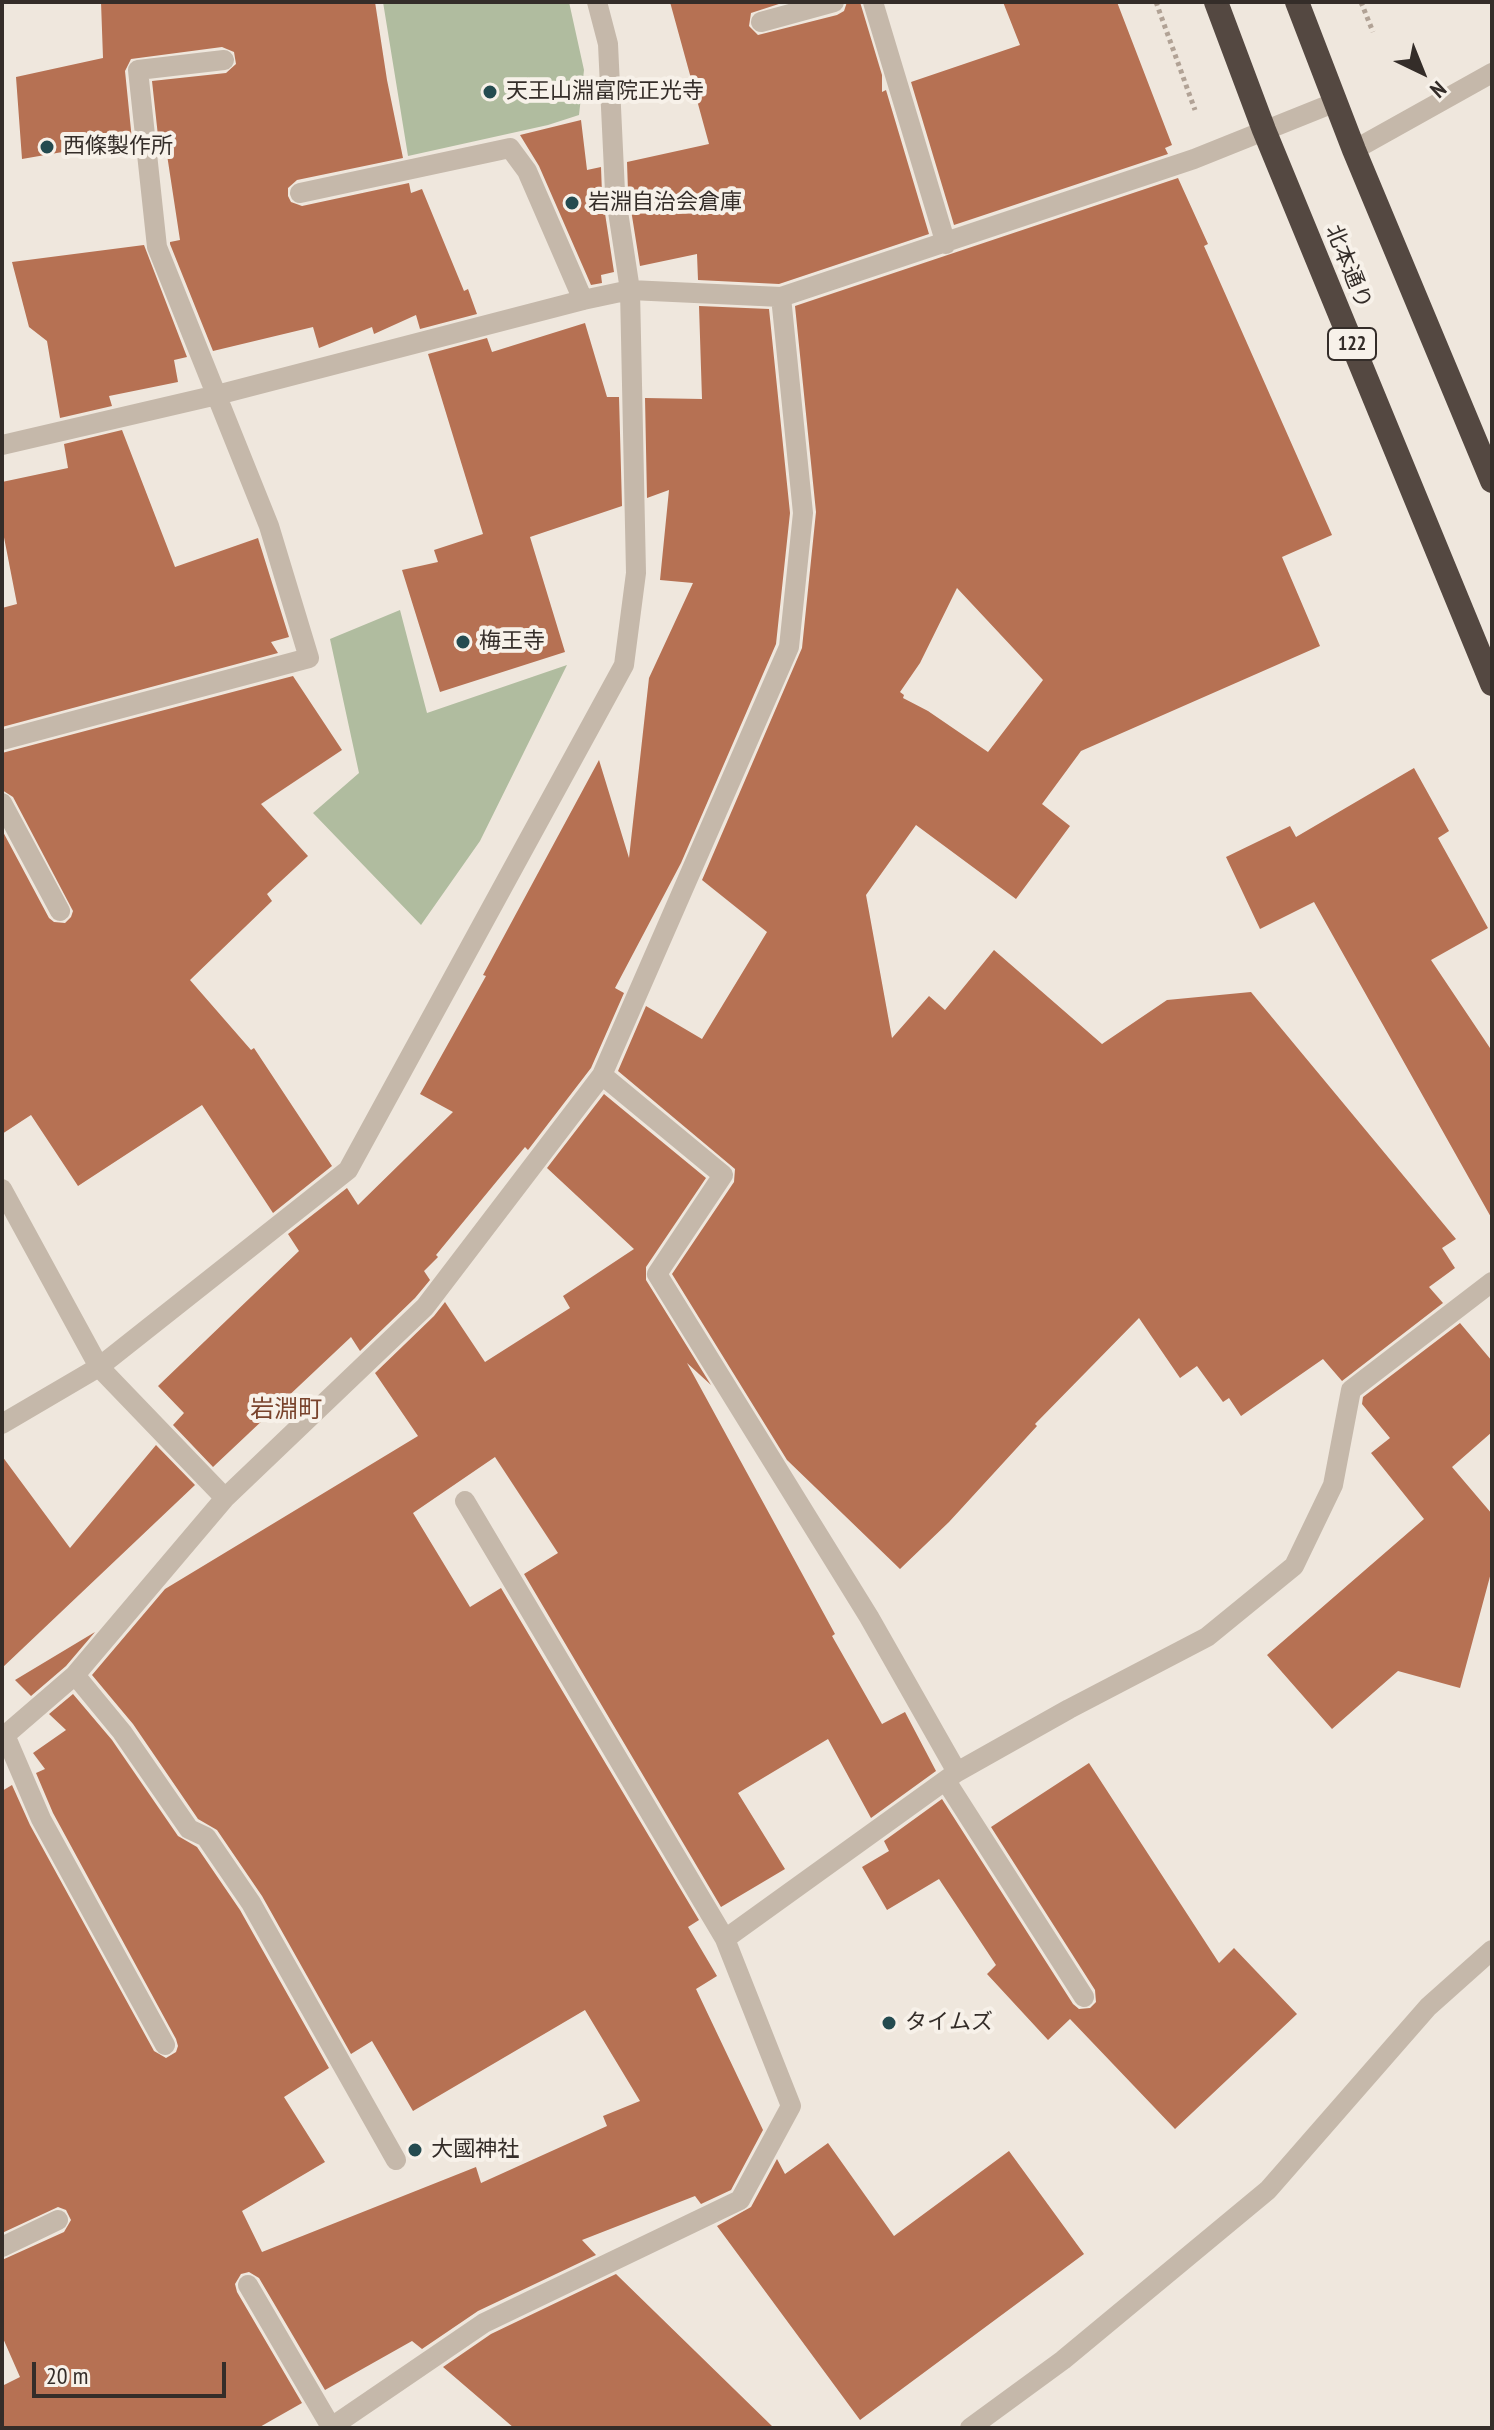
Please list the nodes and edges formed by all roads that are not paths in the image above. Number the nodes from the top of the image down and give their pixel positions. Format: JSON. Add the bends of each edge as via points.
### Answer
{"nodes":[{"id":1,"x":597,"y":2,"type":"edge"},
{"id":2,"x":834,"y":2,"type":"edge"},
{"id":3,"x":873,"y":2,"type":"edge"},
{"id":4,"x":1216,"y":2,"type":"edge"},
{"id":5,"x":1297,"y":2,"type":"edge"},
{"id":6,"x":761,"y":22,"type":"dead end"},
{"id":7,"x":224,"y":60,"type":"dead end"},
{"id":8,"x":1492,"y":73,"type":"edge"},
{"id":9,"x":1336,"y":102,"type":"junction"},
{"id":10,"x":1264,"y":130,"type":"junction"},
{"id":11,"x":1354,"y":150,"type":"junction"},
{"id":12,"x":300,"y":193,"type":"dead end"},
{"id":13,"x":946,"y":244,"type":"junction"},
{"id":14,"x":630,"y":290,"type":"junction"},
{"id":15,"x":781,"y":297,"type":"junction"},
{"id":16,"x":583,"y":300,"type":"junction"},
{"id":17,"x":217,"y":395,"type":"junction"},
{"id":18,"x":2,"y":445,"type":"edge"},
{"id":19,"x":1492,"y":481,"type":"edge"},
{"id":20,"x":1492,"y":684,"type":"edge"},
{"id":21,"x":2,"y":740,"type":"edge"},
{"id":22,"x":2,"y":803,"type":"edge"},
{"id":23,"x":60,"y":911,"type":"dead end"},
{"id":24,"x":602,"y":1075,"type":"junction"},
{"id":25,"x":2,"y":1189,"type":"edge"},
{"id":26,"x":1492,"y":1282,"type":"edge"},
{"id":27,"x":99,"y":1367,"type":"junction"},
{"id":28,"x":2,"y":1424,"type":"edge"},
{"id":29,"x":225,"y":1498,"type":"junction"},
{"id":30,"x":465,"y":1501,"type":"dead end"},
{"id":31,"x":75,"y":1675,"type":"junction"},
{"id":32,"x":3,"y":1736,"type":"edge"},
{"id":33,"x":952,"y":1776,"type":"junction"},
{"id":34,"x":725,"y":1939,"type":"junction"},
{"id":35,"x":1492,"y":1950,"type":"edge"},
{"id":36,"x":1084,"y":1997,"type":"dead end"},
{"id":37,"x":165,"y":2045,"type":"dead end"},
{"id":38,"x":396,"y":2160,"type":"dead end"},
{"id":39,"x":58,"y":2220,"type":"dead end"},
{"id":40,"x":2,"y":2247,"type":"edge"},
{"id":41,"x":248,"y":2285,"type":"dead end"},
{"id":42,"x":331,"y":2428,"type":"edge"},
{"id":43,"x":970,"y":2428,"type":"edge"}],
"edges":[{"from":1,"to":14,"type":"street","via":[[608,44],[615,192]]},
{"from":2,"to":6,"type":"street"},
{"from":3,"to":13,"type":"street"},
{"from":4,"to":10,"type":"highway","name":"北本通り","number":"122"},
{"from":5,"to":9,"type":"highway"},
{"from":7,"to":17,"type":"street","via":[[138,70],[157,247]]},
{"from":8,"to":11,"type":"street"},
{"from":9,"to":10,"type":"street"},
{"from":9,"to":11,"type":"highway"},
{"from":10,"to":13,"type":"street"},
{"from":10,"to":20,"type":"highway","name":"北本通り","number":"122"},
{"from":11,"to":19,"type":"highway"},
{"from":12,"to":16,"type":"street","via":[[510,148],[527,171]]},
{"from":13,"to":15,"type":"street"},
{"from":14,"to":15,"type":"street"},
{"from":14,"to":16,"type":"street"},
{"from":14,"to":27,"type":"street","via":[[636,573],[624,665],[348,1170]]},
{"from":15,"to":24,"type":"street","via":[[803,513],[789,647]]},
{"from":16,"to":17,"type":"street"},
{"from":17,"to":18,"type":"street"},
{"from":17,"to":21,"type":"street","via":[[269,526],[309,658]]},
{"from":22,"to":23,"type":"street"},
{"from":24,"to":29,"type":"street","via":[[425,1307]]},
{"from":24,"to":33,"type":"street","via":[[723,1175],[657,1274],[869,1617]]},
{"from":25,"to":27,"type":"street"},
{"from":26,"to":33,"type":"street","via":[[1351,1390],[1333,1485],[1294,1566],[1207,1637]]},
{"from":27,"to":28,"type":"street"},
{"from":27,"to":29,"type":"street"},
{"from":29,"to":31,"type":"street"},
{"from":30,"to":34,"type":"street"},
{"from":31,"to":32,"type":"street"},
{"from":31,"to":38,"type":"street","via":[[189,1829],[206,1837],[251,1903]]},
{"from":32,"to":37,"type":"street","via":[[41,1819]]},
{"from":33,"to":34,"type":"street"},
{"from":33,"to":36,"type":"street"},
{"from":34,"to":42,"type":"street","via":[[791,2106],[740,2200],[484,2323]]},
{"from":35,"to":43,"type":"street","via":[[1428,2007],[1268,2190],[1063,2360]]},
{"from":39,"to":40,"type":"street"},
{"from":41,"to":42,"type":"street"}]}
